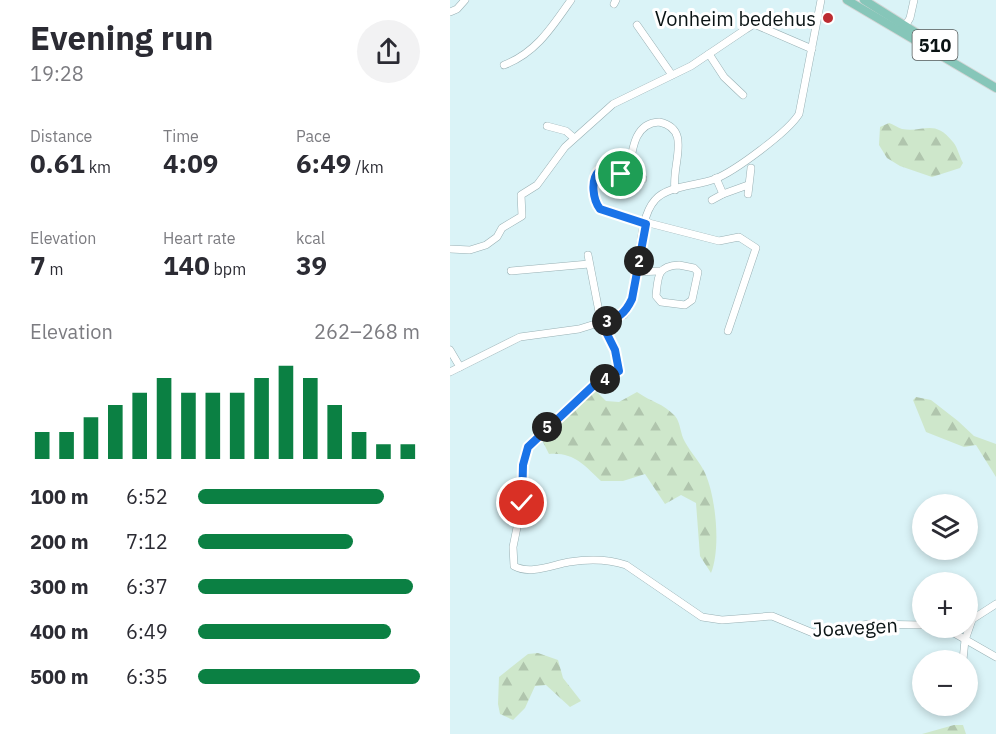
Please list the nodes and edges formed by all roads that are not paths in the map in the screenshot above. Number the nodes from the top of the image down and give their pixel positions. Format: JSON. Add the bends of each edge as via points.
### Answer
{"nodes":[{"id":1,"x":465,"y":0,"type":"edge"},
{"id":2,"x":571,"y":0,"type":"edge"},
{"id":3,"x":847,"y":0,"type":"edge"},
{"id":4,"x":864,"y":0,"type":"edge"},
{"id":5,"x":914,"y":0,"type":"edge"},
{"id":6,"x":822,"y":2,"type":"edge"},
{"id":7,"x":450,"y":12,"type":"edge"},
{"id":8,"x":637,"y":26,"type":"dead end"},
{"id":9,"x":902,"y":26,"type":"junction"},
{"id":10,"x":812,"y":49,"type":"junction"},
{"id":11,"x":709,"y":54,"type":"junction"},
{"id":12,"x":504,"y":65,"type":"dead end"},
{"id":13,"x":672,"y":75,"type":"junction"},
{"id":14,"x":996,"y":86,"type":"edge"},
{"id":15,"x":743,"y":95,"type":"dead end"},
{"id":16,"x":547,"y":126,"type":"dead end"},
{"id":17,"x":574,"y":138,"type":"junction"},
{"id":18,"x":750,"y":168,"type":"dead end"},
{"id":19,"x":628,"y":176,"type":"junction"},
{"id":20,"x":716,"y":178,"type":"junction"},
{"id":21,"x":643,"y":179,"type":"dead end"},
{"id":22,"x":748,"y":185,"type":"junction"},
{"id":23,"x":675,"y":190,"type":"junction"},
{"id":24,"x":723,"y":194,"type":"junction"},
{"id":25,"x":748,"y":194,"type":"dead end"},
{"id":26,"x":712,"y":200,"type":"dead end"},
{"id":27,"x":646,"y":224,"type":"junction"},
{"id":28,"x":450,"y":249,"type":"edge"},
{"id":29,"x":588,"y":255,"type":"dead end"},
{"id":30,"x":589,"y":264,"type":"junction"},
{"id":31,"x":512,"y":271,"type":"dead end"},
{"id":32,"x":659,"y":271,"type":"junction"},
{"id":33,"x":637,"y":272,"type":"junction"},
{"id":34,"x":601,"y":322,"type":"junction"},
{"id":35,"x":728,"y":331,"type":"dead end"},
{"id":36,"x":450,"y":350,"type":"edge"},
{"id":37,"x":460,"y":367,"type":"junction"},
{"id":38,"x":450,"y":372,"type":"edge"},
{"id":39,"x":996,"y":604,"type":"edge"},
{"id":40,"x":978,"y":616,"type":"edge"},
{"id":41,"x":912,"y":625,"type":"edge"},
{"id":42,"x":962,"y":638,"type":"edge"},
{"id":43,"x":965,"y":640,"type":"junction"},
{"id":44,"x":964,"y":650,"type":"edge"},
{"id":45,"x":996,"y":657,"type":"edge"}],
"edges":[{"from":1,"to":7,"type":"street"},
{"from":2,"to":12,"type":"street","via":[[528,53]]},
{"from":3,"to":9,"type":"main road","number":"510"},
{"from":4,"to":9,"type":"main road","number":"510"},
{"from":5,"to":9,"type":"street"},
{"from":6,"to":10,"type":"street"},
{"from":8,"to":13,"type":"street"},
{"from":9,"to":14,"type":"main road","number":"510"},
{"from":10,"to":11,"type":"street","via":[[754,24]]},
{"from":10,"to":20,"type":"street","via":[[794,122]]},
{"from":11,"to":13,"type":"street"},
{"from":11,"to":15,"type":"street","via":[[724,77]]},
{"from":13,"to":17,"type":"street","via":[[613,104]]},
{"from":16,"to":17,"type":"street","via":[[566,131]]},
{"from":17,"to":28,"type":"street","via":[[537,185],[521,195],[520,219],[502,228],[486,245],[470,250]]},
{"from":18,"to":22,"type":"street"},
{"from":19,"to":21,"type":"street"},
{"from":19,"to":23,"type":"street","via":[[638,133],[650,123],[662,122],[674,129],[679,138]]},
{"from":19,"to":27,"type":"street","via":[[596,173],[597,205],[606,212]]},
{"from":20,"to":23,"type":"street"},
{"from":20,"to":24,"type":"street"},
{"from":22,"to":24,"type":"street"},
{"from":22,"to":25,"type":"street"},
{"from":23,"to":27,"type":"street","via":[[655,201]]},
{"from":24,"to":26,"type":"street"},
{"from":27,"to":33,"type":"street"},
{"from":27,"to":35,"type":"street","via":[[719,241],[739,237],[756,248]]},
{"from":29,"to":30,"type":"street","name":"Joavegen"},
{"from":30,"to":31,"type":"street"},
{"from":30,"to":34,"type":"street","name":"Joavegen"},
{"from":32,"to":32,"type":"street","via":[[679,265],[698,272],[690,304],[657,300]]},
{"from":32,"to":33,"type":"street"},
{"from":33,"to":34,"type":"street","via":[[632,299],[624,315]]},
{"from":34,"to":37,"type":"street","via":[[520,337]]},
{"from":34,"to":41,"type":"street","name":"Joavegen","via":[[615,350],[619,371],[595,384],[528,447],[514,539],[514,566],[541,569],[571,562],[613,560],[626,564],[702,617],[722,620],[772,616],[813,633],[870,624]]},
{"from":36,"to":37,"type":"street"},
{"from":37,"to":38,"type":"street"},
{"from":39,"to":40,"type":"street"},
{"from":42,"to":43,"type":"street"},
{"from":43,"to":44,"type":"street"},
{"from":43,"to":45,"type":"street"}]}
